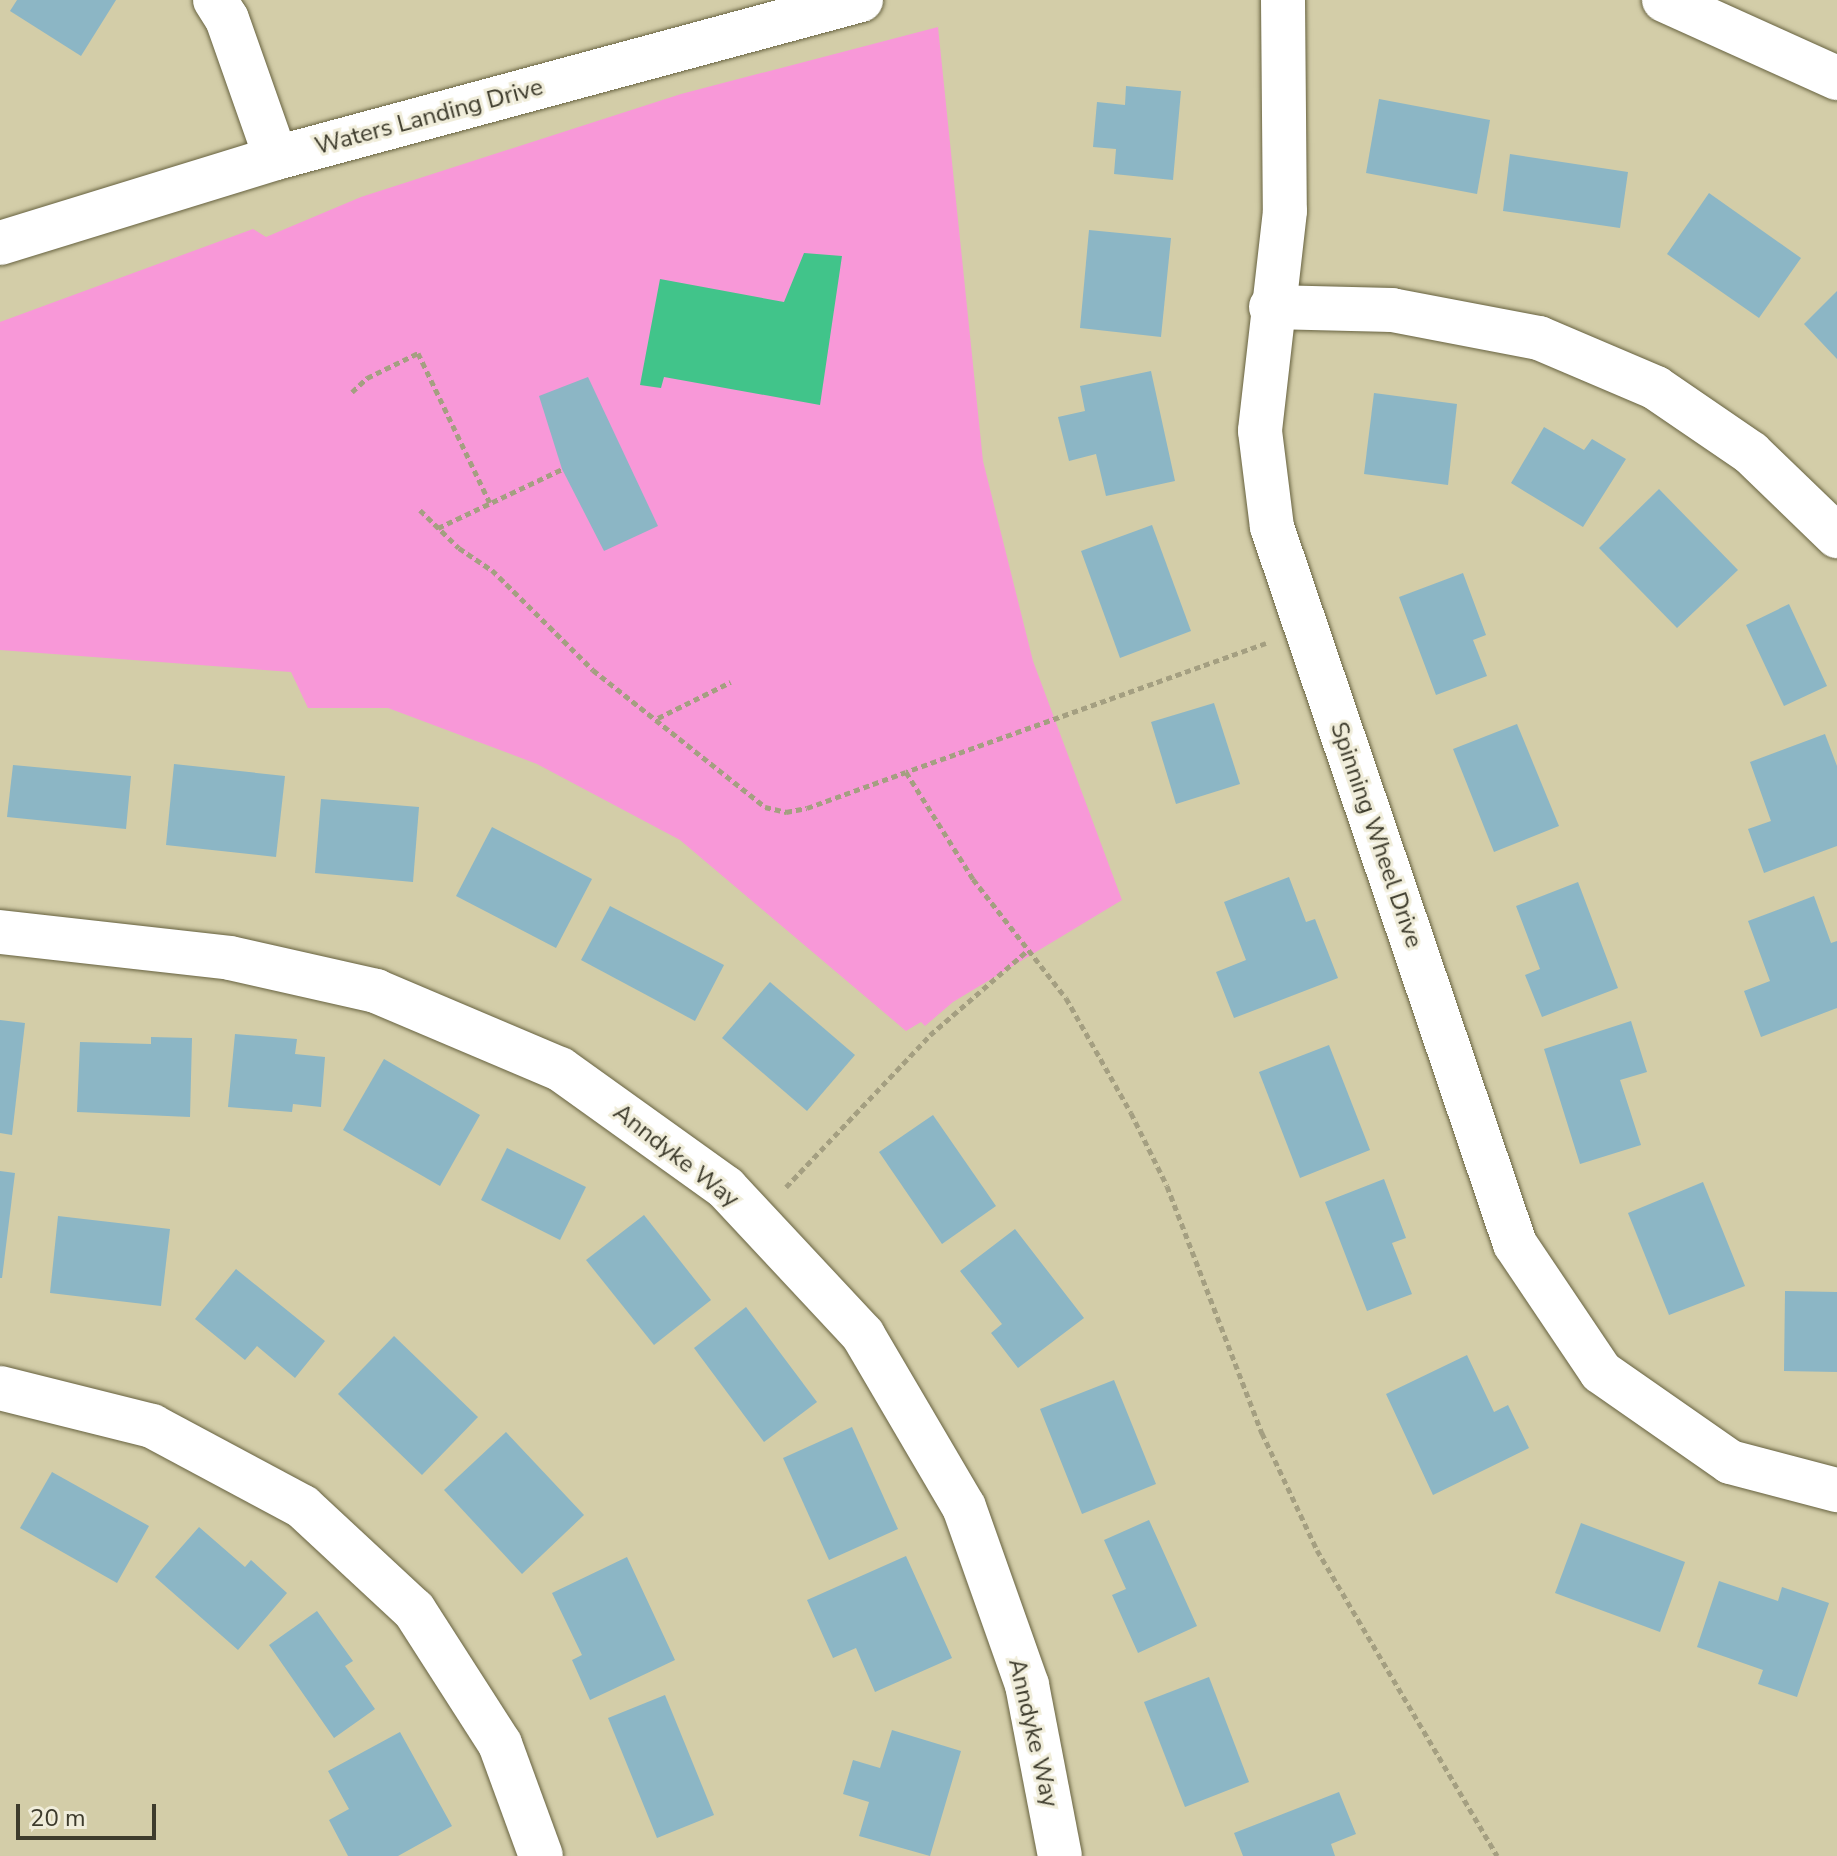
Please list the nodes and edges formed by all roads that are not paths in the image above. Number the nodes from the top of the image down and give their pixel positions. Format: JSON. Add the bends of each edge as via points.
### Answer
{"nodes":[{"id":1,"x":215,"y":0,"type":"edge"},
{"id":2,"x":861,"y":0,"type":"edge"},
{"id":3,"x":1283,"y":0,"type":"edge"},
{"id":4,"x":1664,"y":0,"type":"edge"},
{"id":5,"x":1837,"y":78,"type":"edge"},
{"id":6,"x":276,"y":158,"type":"junction"},
{"id":7,"x":0,"y":243,"type":"edge"},
{"id":8,"x":1271,"y":307,"type":"junction"},
{"id":9,"x":1837,"y":536,"type":"edge"},
{"id":10,"x":0,"y":932,"type":"edge"},
{"id":11,"x":0,"y":1388,"type":"edge"},
{"id":12,"x":1837,"y":1490,"type":"edge"},
{"id":13,"x":541,"y":1856,"type":"edge"},
{"id":14,"x":1060,"y":1856,"type":"edge"}],
"edges":[{"from":1,"to":6,"type":"street","via":[[227,19]]},
{"from":2,"to":6,"type":"street","name":"Waters Landing Drive"},
{"from":3,"to":8,"type":"street","name":"Spinning Wheel Drive","via":[[1285,211]]},
{"from":4,"to":5,"type":"street"},
{"from":6,"to":7,"type":"street","name":"Waters Landing Drive"},
{"from":8,"to":9,"type":"street","via":[[1392,310],[1539,338],[1656,388],[1751,453]]},
{"from":8,"to":12,"type":"street","name":"Spinning Wheel Drive","via":[[1260,431],[1272,527],[1515,1244],[1601,1372],[1730,1462]]},
{"from":10,"to":14,"type":"street","name":"Anndyke Way","via":[[230,958],[376,991],[560,1069],[726,1188],[863,1335],[964,1507],[1027,1685]]},
{"from":11,"to":13,"type":"street","via":[[152,1426],[303,1507],[414,1610],[500,1744]]}]}
